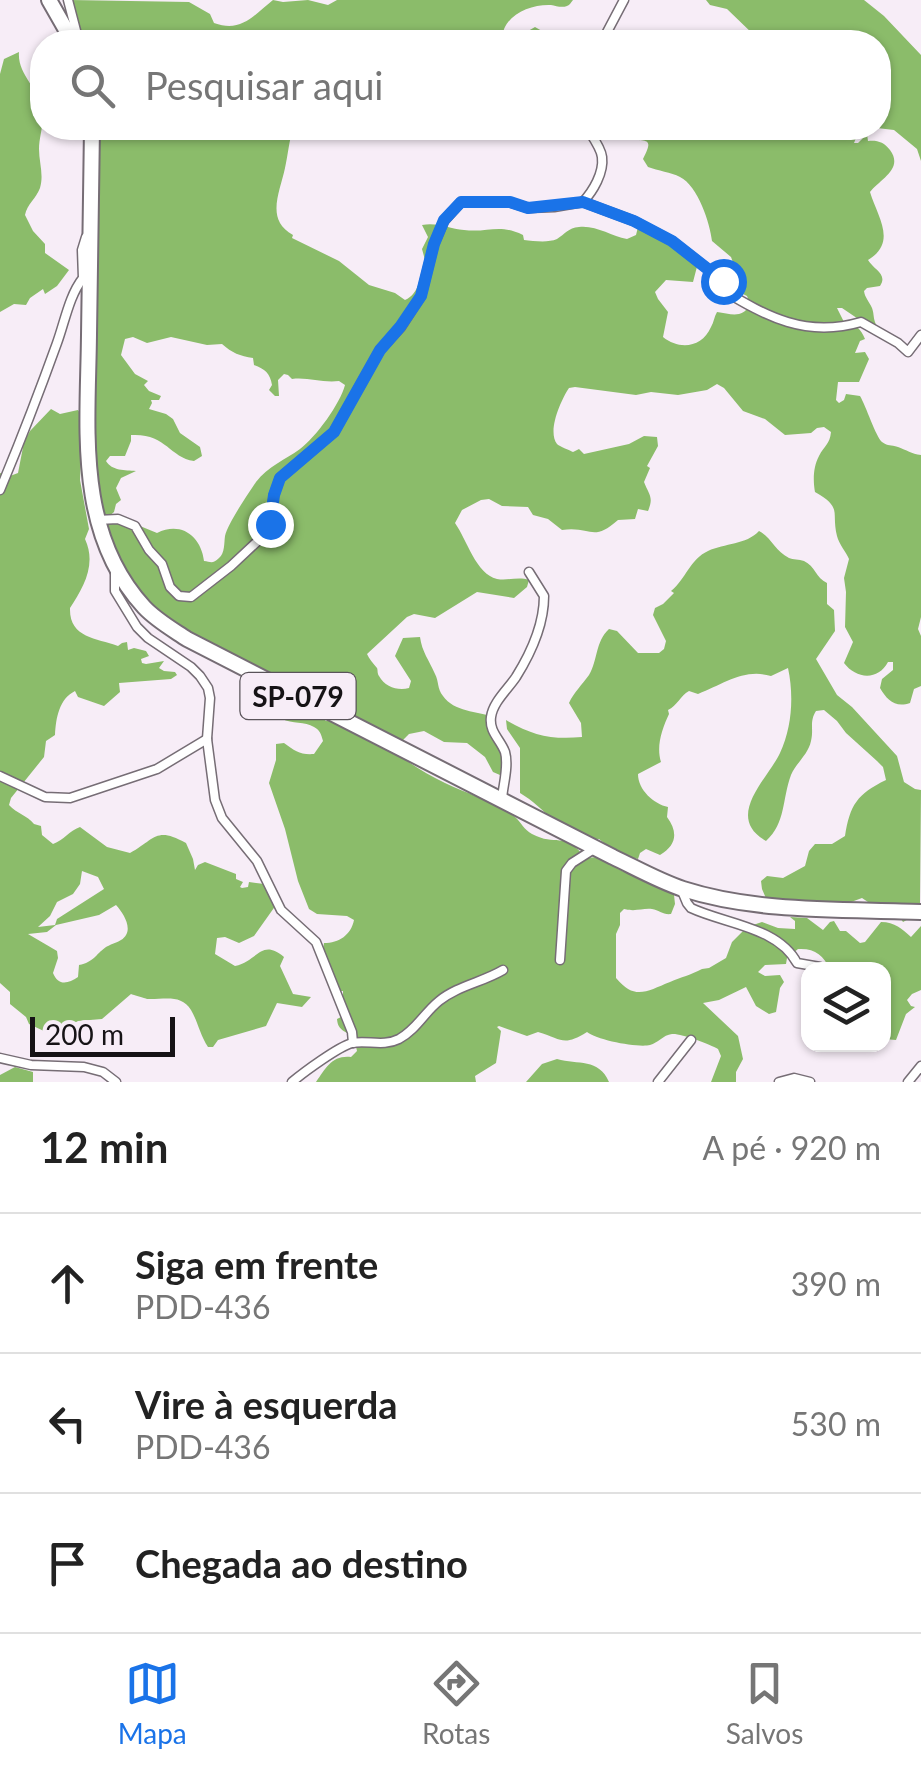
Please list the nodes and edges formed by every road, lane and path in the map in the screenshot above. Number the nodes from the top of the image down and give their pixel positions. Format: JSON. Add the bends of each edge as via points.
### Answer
{"nodes":[{"id":1,"x":49,"y":0,"type":"edge"},
{"id":2,"x":68,"y":0,"type":"edge"},
{"id":3,"x":624,"y":0,"type":"edge"},
{"id":4,"x":68,"y":30,"type":"edge"},
{"id":5,"x":74,"y":30,"type":"edge"},
{"id":6,"x":608,"y":30,"type":"edge"},
{"id":7,"x":92,"y":140,"type":"edge"},
{"id":8,"x":593,"y":140,"type":"edge"},
{"id":9,"x":583,"y":202,"type":"junction"},
{"id":10,"x":91,"y":223,"type":"junction"},
{"id":11,"x":921,"y":335,"type":"edge"},
{"id":12,"x":0,"y":490,"type":"edge"},
{"id":13,"x":97,"y":520,"type":"junction"},
{"id":14,"x":116,"y":564,"type":"junction"},
{"id":15,"x":529,"y":572,"type":"dead end"},
{"id":16,"x":207,"y":740,"type":"junction"},
{"id":17,"x":0,"y":776,"type":"edge"},
{"id":18,"x":502,"y":800,"type":"junction"},
{"id":19,"x":596,"y":848,"type":"junction"},
{"id":20,"x":682,"y":888,"type":"junction"},
{"id":21,"x":921,"y":912,"type":"edge"},
{"id":22,"x":560,"y":960,"type":"dead end"},
{"id":23,"x":801,"y":964,"type":"edge"},
{"id":24,"x":502,"y":970,"type":"dead end"},
{"id":25,"x":691,"y":1040,"type":"dead end"},
{"id":26,"x":353,"y":1043,"type":"junction"},
{"id":27,"x":0,"y":1058,"type":"edge"},
{"id":28,"x":921,"y":1066,"type":"edge"},
{"id":29,"x":116,"y":1082,"type":"edge"},
{"id":30,"x":292,"y":1082,"type":"edge"},
{"id":31,"x":658,"y":1082,"type":"edge"},
{"id":32,"x":779,"y":1082,"type":"edge"},
{"id":33,"x":810,"y":1082,"type":"edge"},
{"id":34,"x":908,"y":1082,"type":"edge"}],
"edges":[{"from":1,"to":4,"type":"highway"},
{"from":2,"to":5,"type":"street"},
{"from":3,"to":6,"type":"street"},
{"from":7,"to":10,"type":"highway","number":"SP-079"},
{"from":8,"to":9,"type":"street","via":[[602,156],[600,172]]},
{"from":9,"to":11,"type":"street","via":[[672,241],[723,281],[721,289],[802,328],[860,322],[908,352]]},
{"from":9,"to":13,"type":"street","via":[[528,208],[461,202],[444,220],[421,296],[380,350],[334,432],[280,478],[262,537],[191,597],[170,587],[135,526]]},
{"from":10,"to":12,"type":"street","via":[[82,250],[84,278]]},
{"from":10,"to":13,"type":"highway","number":"SP-079","via":[[88,468]]},
{"from":13,"to":14,"type":"highway","number":"SP-079"},
{"from":14,"to":16,"type":"street","via":[[115,591],[137,627],[208,688]]},
{"from":14,"to":18,"type":"highway","number":"SP-079","via":[[144,606],[187,639]]},
{"from":15,"to":18,"type":"street","via":[[544,596],[538,629],[490,720],[506,758]]},
{"from":16,"to":17,"type":"street","via":[[157,769],[70,798],[45,797]]},
{"from":16,"to":26,"type":"street","via":[[222,818],[257,861],[282,910],[316,942]]},
{"from":18,"to":19,"type":"highway","number":"SP-079"},
{"from":19,"to":20,"type":"highway","number":"SP-079"},
{"from":19,"to":22,"type":"street","via":[[566,871]]},
{"from":20,"to":21,"type":"highway","number":"SP-079","via":[[740,902]]},
{"from":20,"to":23,"type":"street","via":[[692,908],[765,934]]},
{"from":24,"to":26,"type":"street","via":[[438,1002],[396,1041]]},
{"from":25,"to":31,"type":"street"},
{"from":26,"to":30,"type":"street"},
{"from":27,"to":29,"type":"street","via":[[84,1066]]},
{"from":28,"to":34,"type":"street"},
{"from":32,"to":33,"type":"street"}]}
